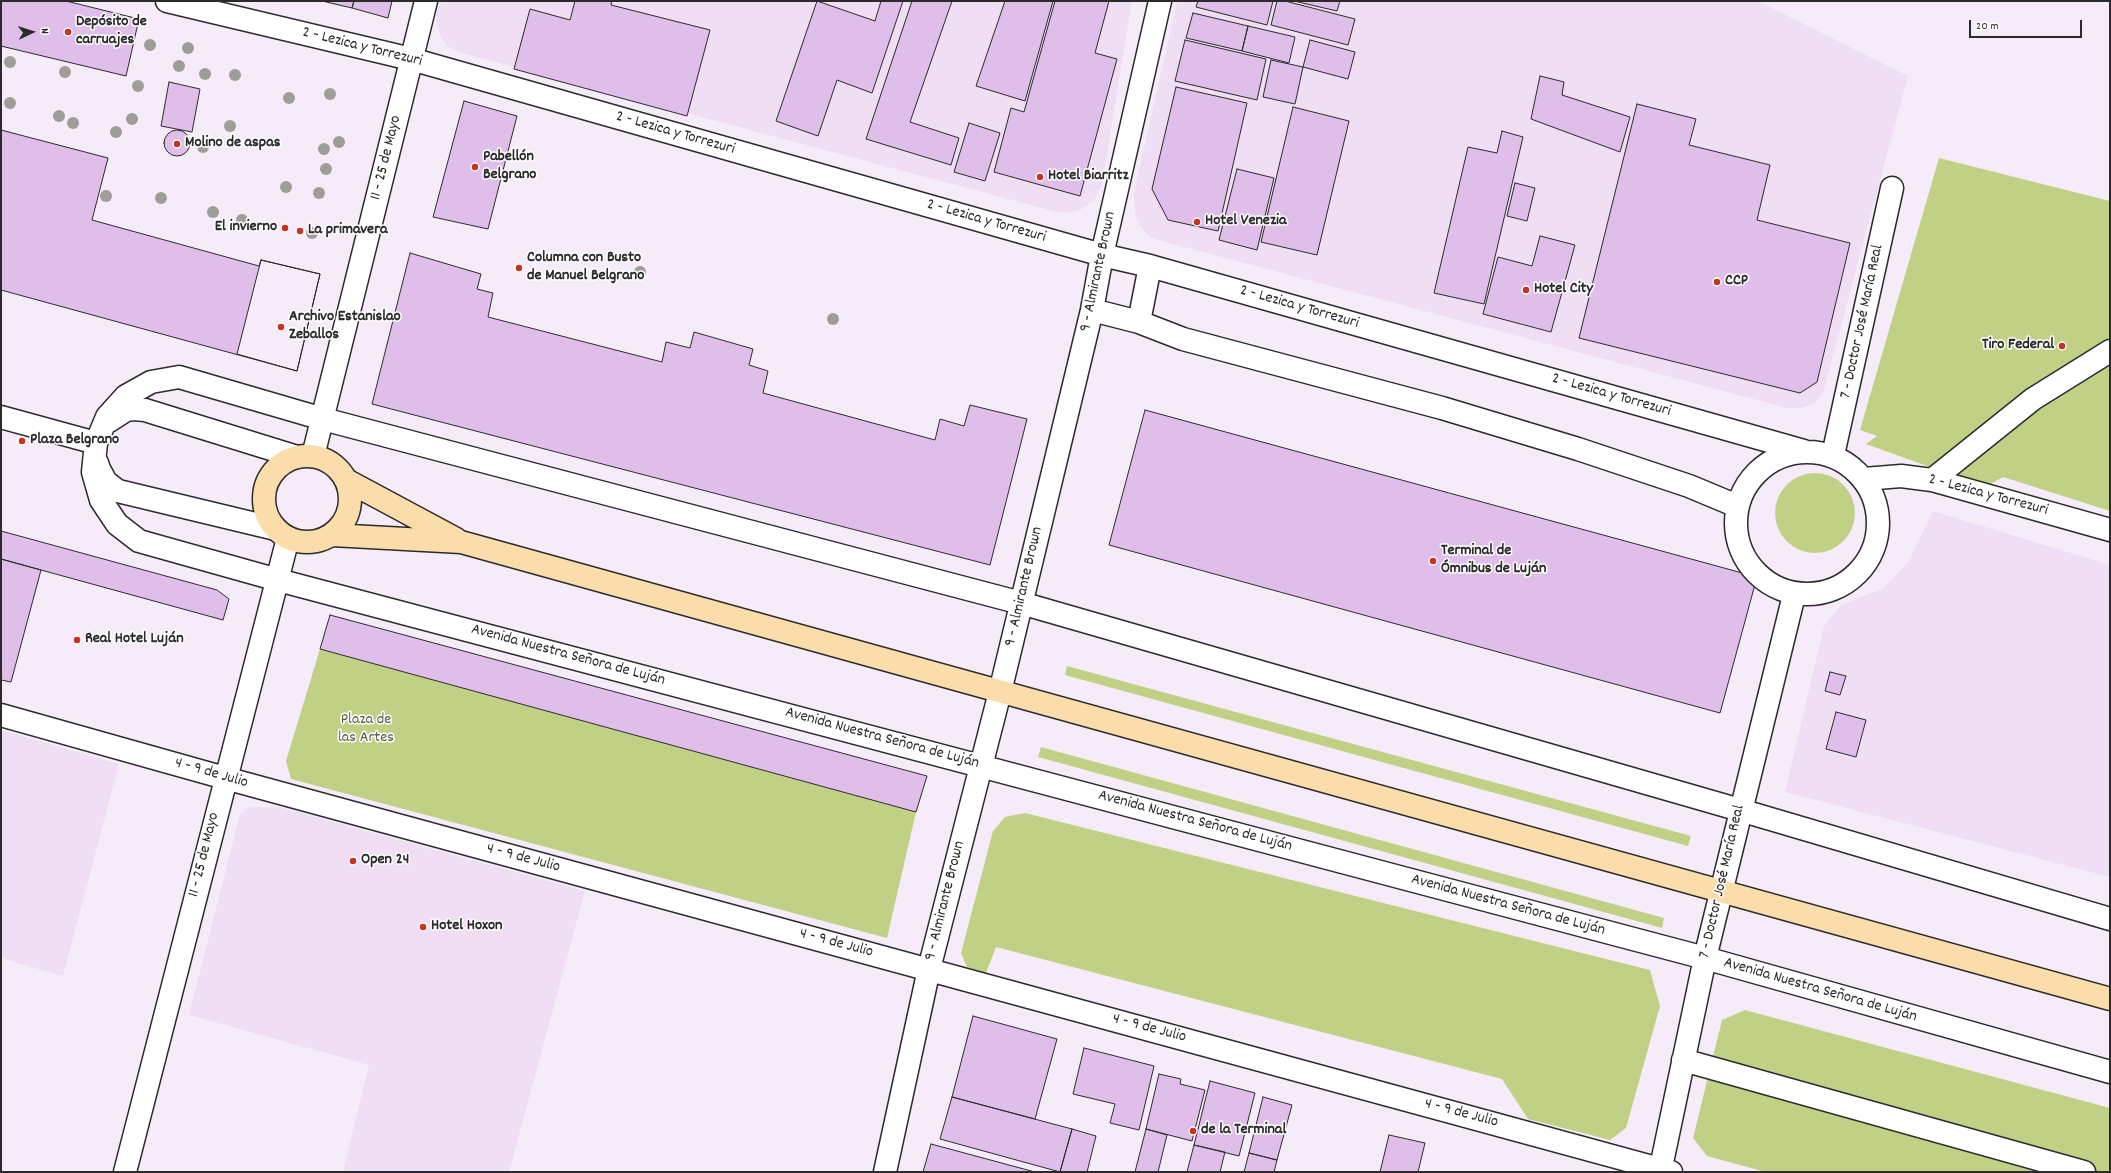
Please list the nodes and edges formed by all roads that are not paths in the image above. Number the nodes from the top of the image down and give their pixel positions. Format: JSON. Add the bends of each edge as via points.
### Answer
{"nodes":[{"id":1,"x":167,"y":1,"type":"edge"},
{"id":2,"x":426,"y":1,"type":"edge"},
{"id":3,"x":1160,"y":1,"type":"edge"},
{"id":4,"x":411,"y":59,"type":"junction"},
{"id":5,"x":1892,"y":188,"type":"dead end"},
{"id":6,"x":1102,"y":255,"type":"junction"},
{"id":7,"x":1150,"y":266,"type":"junction"},
{"id":8,"x":1092,"y":310,"type":"junction"},
{"id":9,"x":1139,"y":322,"type":"junction"},
{"id":10,"x":2110,"y":351,"type":"edge"},
{"id":11,"x":1,"y":417,"type":"edge"},
{"id":12,"x":323,"y":419,"type":"junction"},
{"id":13,"x":96,"y":444,"type":"junction"},
{"id":14,"x":1804,"y":451,"type":"junction"},
{"id":15,"x":1833,"y":455,"type":"junction"},
{"id":16,"x":305,"y":456,"type":"junction"},
{"id":17,"x":1864,"y":479,"type":"junction"},
{"id":18,"x":346,"y":480,"type":"junction"},
{"id":19,"x":1932,"y":480,"type":"junction"},
{"id":20,"x":1736,"y":506,"type":"junction"},
{"id":21,"x":2110,"y":530,"type":"edge"},
{"id":22,"x":282,"y":534,"type":"junction"},
{"id":23,"x":332,"y":535,"type":"junction"},
{"id":24,"x":461,"y":542,"type":"junction"},
{"id":25,"x":278,"y":580,"type":"junction"},
{"id":26,"x":1794,"y":594,"type":"junction"},
{"id":27,"x":1021,"y":604,"type":"junction"},
{"id":28,"x":1000,"y":692,"type":"junction"},
{"id":29,"x":1,"y":715,"type":"edge"},
{"id":30,"x":981,"y":765,"type":"junction"},
{"id":31,"x":225,"y":778,"type":"junction"},
{"id":32,"x":1740,"y":810,"type":"junction"},
{"id":33,"x":1722,"y":891,"type":"junction"},
{"id":34,"x":2110,"y":919,"type":"edge"},
{"id":35,"x":1705,"y":958,"type":"junction"},
{"id":36,"x":929,"y":969,"type":"junction"},
{"id":37,"x":2110,"y":999,"type":"edge"},
{"id":38,"x":1683,"y":1060,"type":"junction"},
{"id":39,"x":2110,"y":1072,"type":"edge"},
{"id":40,"x":1664,"y":1171,"type":"edge"},
{"id":41,"x":125,"y":1172,"type":"edge"},
{"id":42,"x":885,"y":1172,"type":"edge"},
{"id":43,"x":2084,"y":1172,"type":"edge"}],
"edges":[{"from":1,"to":4,"type":"street","name":"2 - Lezica y Torrezuri"},
{"from":2,"to":4,"type":"street","name":"11 - 25 de Mayo"},
{"from":3,"to":6,"type":"street","name":"9 - Almirante Brown"},
{"from":4,"to":6,"type":"street","name":"2 - Lezica y Torrezuri"},
{"from":4,"to":12,"type":"street","name":"11 - 25 de Mayo"},
{"from":5,"to":15,"type":"street","name":"7 - Doctor José María Real"},
{"from":6,"to":7,"type":"street","name":"2 - Lezica y Torrezuri"},
{"from":6,"to":8,"type":"street","name":"9 - Almirante Brown"},
{"from":7,"to":9,"type":"street"},
{"from":7,"to":14,"type":"street","name":"2 - Lezica y Torrezuri"},
{"from":8,"to":9,"type":"street"},
{"from":8,"to":27,"type":"street","name":"9 - Almirante Brown"},
{"from":9,"to":20,"type":"street","via":[[1183,339],[1442,408],[1578,449],[1689,486]]},
{"from":10,"to":19,"type":"street","via":[[2033,399]]},
{"from":11,"to":13,"type":"street"},
{"from":12,"to":13,"type":"street","via":[[179,377],[151,382],[126,396],[107,417]]},
{"from":12,"to":16,"type":"street","name":"11 - 25 de Mayo"},
{"from":12,"to":27,"type":"street"},
{"from":13,"to":16,"type":"street","via":[[103,428],[112,417],[134,409]]},
{"from":13,"to":22,"type":"street","via":[[99,469],[106,482],[118,491]]},
{"from":13,"to":25,"type":"street","name":"Avenida Nuestra Señora de Luján","via":[[93,472],[101,500],[117,524],[139,541]]},
{"from":14,"to":15,"type":"street"},
{"from":14,"to":20,"type":"street","via":[[1781,455],[1761,467],[1746,485]]},
{"from":15,"to":17,"type":"street","via":[[1850,465]]},
{"from":16,"to":18,"type":"main road","via":[[326,460],[338,468]]},
{"from":16,"to":22,"type":"main road","via":[[283,463],[272,474],[265,487],[264,502],[268,517]]},
{"from":17,"to":19,"type":"street","name":"2 - Lezica y Torrezuri","via":[[1901,476]]},
{"from":17,"to":26,"type":"street","via":[[1878,510],[1876,545],[1858,574],[1828,592]]},
{"from":18,"to":23,"type":"main road","via":[[351,500],[346,520]]},
{"from":18,"to":24,"type":"main road"},
{"from":19,"to":21,"type":"street","name":"2 - Lezica y Torrezuri"},
{"from":20,"to":26,"type":"street","via":[[1735,530],[1741,553],[1762,580]]},
{"from":22,"to":23,"type":"main road","via":[[303,543],[318,542]]},
{"from":22,"to":25,"type":"street","name":"11 - 25 de Mayo"},
{"from":23,"to":24,"type":"main road"},
{"from":24,"to":28,"type":"main road"},
{"from":25,"to":30,"type":"street","name":"Avenida Nuestra Señora de Luján"},
{"from":25,"to":31,"type":"street","name":"11 - 25 de Mayo"},
{"from":26,"to":32,"type":"street","name":"7 - Doctor José María Real"},
{"from":27,"to":28,"type":"street","name":"9 - Almirante Brown"},
{"from":27,"to":32,"type":"street"},
{"from":28,"to":30,"type":"street","name":"9 - Almirante Brown"},
{"from":28,"to":33,"type":"main road"},
{"from":29,"to":31,"type":"street","name":"4 - 9 de Julio"},
{"from":30,"to":35,"type":"street","name":"Avenida Nuestra Señora de Luján"},
{"from":30,"to":36,"type":"street","name":"9 - Almirante Brown"},
{"from":31,"to":36,"type":"street","name":"4 - 9 de Julio"},
{"from":31,"to":41,"type":"street","name":"11 - 25 de Mayo"},
{"from":32,"to":33,"type":"street","name":"7 - Doctor José María Real"},
{"from":32,"to":34,"type":"street"},
{"from":33,"to":35,"type":"street","name":"7 - Doctor José María Real"},
{"from":33,"to":37,"type":"main road"},
{"from":35,"to":38,"type":"street","name":"7 - Doctor José María Real"},
{"from":35,"to":39,"type":"street","name":"Avenida Nuestra Señora de Luján"},
{"from":36,"to":40,"type":"street","name":"4 - 9 de Julio"},
{"from":36,"to":42,"type":"street","name":"9 - Almirante Brown"},
{"from":38,"to":40,"type":"street","name":"7 - Doctor José María Real"},
{"from":38,"to":43,"type":"street"}]}
